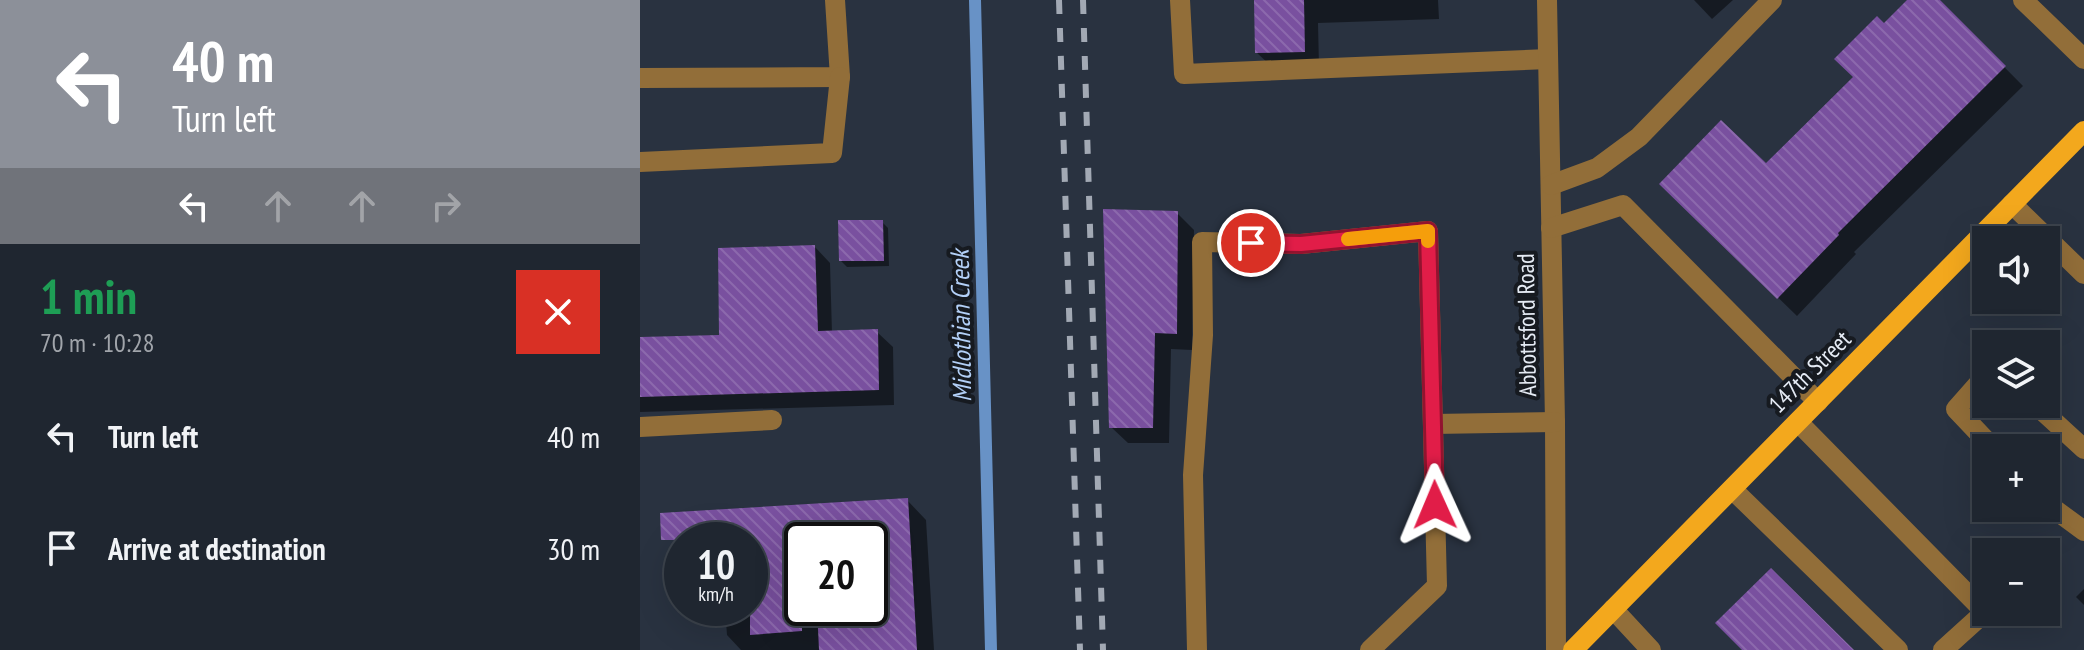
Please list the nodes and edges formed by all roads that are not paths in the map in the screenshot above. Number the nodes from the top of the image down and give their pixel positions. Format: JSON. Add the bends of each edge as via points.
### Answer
{"nodes":[{"id":1,"x":835,"y":0,"type":"edge"},
{"id":2,"x":1180,"y":0,"type":"edge"},
{"id":3,"x":1547,"y":0,"type":"edge"},
{"id":4,"x":1772,"y":0,"type":"edge"},
{"id":5,"x":2023,"y":0,"type":"edge"},
{"id":6,"x":1548,"y":59,"type":"junction"},
{"id":7,"x":2084,"y":59,"type":"edge"},
{"id":8,"x":840,"y":77,"type":"junction"},
{"id":9,"x":640,"y":78,"type":"edge"},
{"id":10,"x":2084,"y":131,"type":"edge"},
{"id":11,"x":640,"y":162,"type":"edge"},
{"id":12,"x":1551,"y":185,"type":"junction"},
{"id":13,"x":2012,"y":204,"type":"junction"},
{"id":14,"x":1551,"y":228,"type":"junction"},
{"id":15,"x":2084,"y":274,"type":"edge"},
{"id":16,"x":1972,"y":391,"type":"edge"},
{"id":17,"x":1818,"y":402,"type":"junction"},
{"id":18,"x":2050,"y":418,"type":"edge"},
{"id":19,"x":772,"y":420,"type":"dead end"},
{"id":20,"x":1555,"y":422,"type":"junction"},
{"id":21,"x":1798,"y":422,"type":"junction"},
{"id":22,"x":1433,"y":424,"type":"junction"},
{"id":23,"x":640,"y":427,"type":"edge"},
{"id":24,"x":1980,"y":434,"type":"edge"},
{"id":25,"x":2084,"y":449,"type":"edge"},
{"id":26,"x":1732,"y":489,"type":"junction"},
{"id":27,"x":2060,"y":513,"type":"edge"},
{"id":28,"x":2084,"y":531,"type":"edge"},
{"id":29,"x":1613,"y":609,"type":"junction"},
{"id":30,"x":1197,"y":650,"type":"edge"},
{"id":31,"x":1370,"y":650,"type":"edge"},
{"id":32,"x":1556,"y":650,"type":"edge"},
{"id":33,"x":1573,"y":650,"type":"edge"},
{"id":34,"x":1651,"y":650,"type":"edge"},
{"id":35,"x":1898,"y":650,"type":"edge"},
{"id":36,"x":1943,"y":650,"type":"edge"}],
"edges":[{"from":1,"to":8,"type":"street"},
{"from":2,"to":6,"type":"street","via":[[1184,74]]},
{"from":3,"to":6,"type":"street","name":"Abbottsford Road"},
{"from":4,"to":12,"type":"street","via":[[1639,137],[1597,168]]},
{"from":5,"to":7,"type":"street"},
{"from":6,"to":12,"type":"street","name":"Abbottsford Road"},
{"from":8,"to":9,"type":"street"},
{"from":8,"to":11,"type":"street","via":[[832,153]]},
{"from":10,"to":13,"type":"main road","name":"147th Street"},
{"from":12,"to":14,"type":"street","name":"Abbottsford Road"},
{"from":13,"to":15,"type":"street"},
{"from":13,"to":17,"type":"main road","name":"147th Street"},
{"from":14,"to":17,"type":"street","via":[[1623,205]]},
{"from":14,"to":20,"type":"street","name":"Abbottsford Road"},
{"from":16,"to":24,"type":"street","via":[[1956,409]]},
{"from":17,"to":21,"type":"main road","name":"147th Street"},
{"from":18,"to":25,"type":"street"},
{"from":19,"to":23,"type":"street"},
{"from":20,"to":22,"type":"street"},
{"from":20,"to":32,"type":"street","name":"Abbottsford Road"},
{"from":21,"to":26,"type":"main road","name":"147th Street"},
{"from":21,"to":36,"type":"street","via":[[1985,612]]},
{"from":22,"to":30,"type":"street","via":[[1428,231],[1301,244],[1202,242],[1203,335],[1193,475]]},
{"from":22,"to":31,"type":"street","via":[[1437,586]]},
{"from":26,"to":29,"type":"main road","name":"147th Street"},
{"from":26,"to":35,"type":"street"},
{"from":27,"to":28,"type":"street"},
{"from":29,"to":33,"type":"main road","name":"147th Street"},
{"from":29,"to":34,"type":"street"}]}
